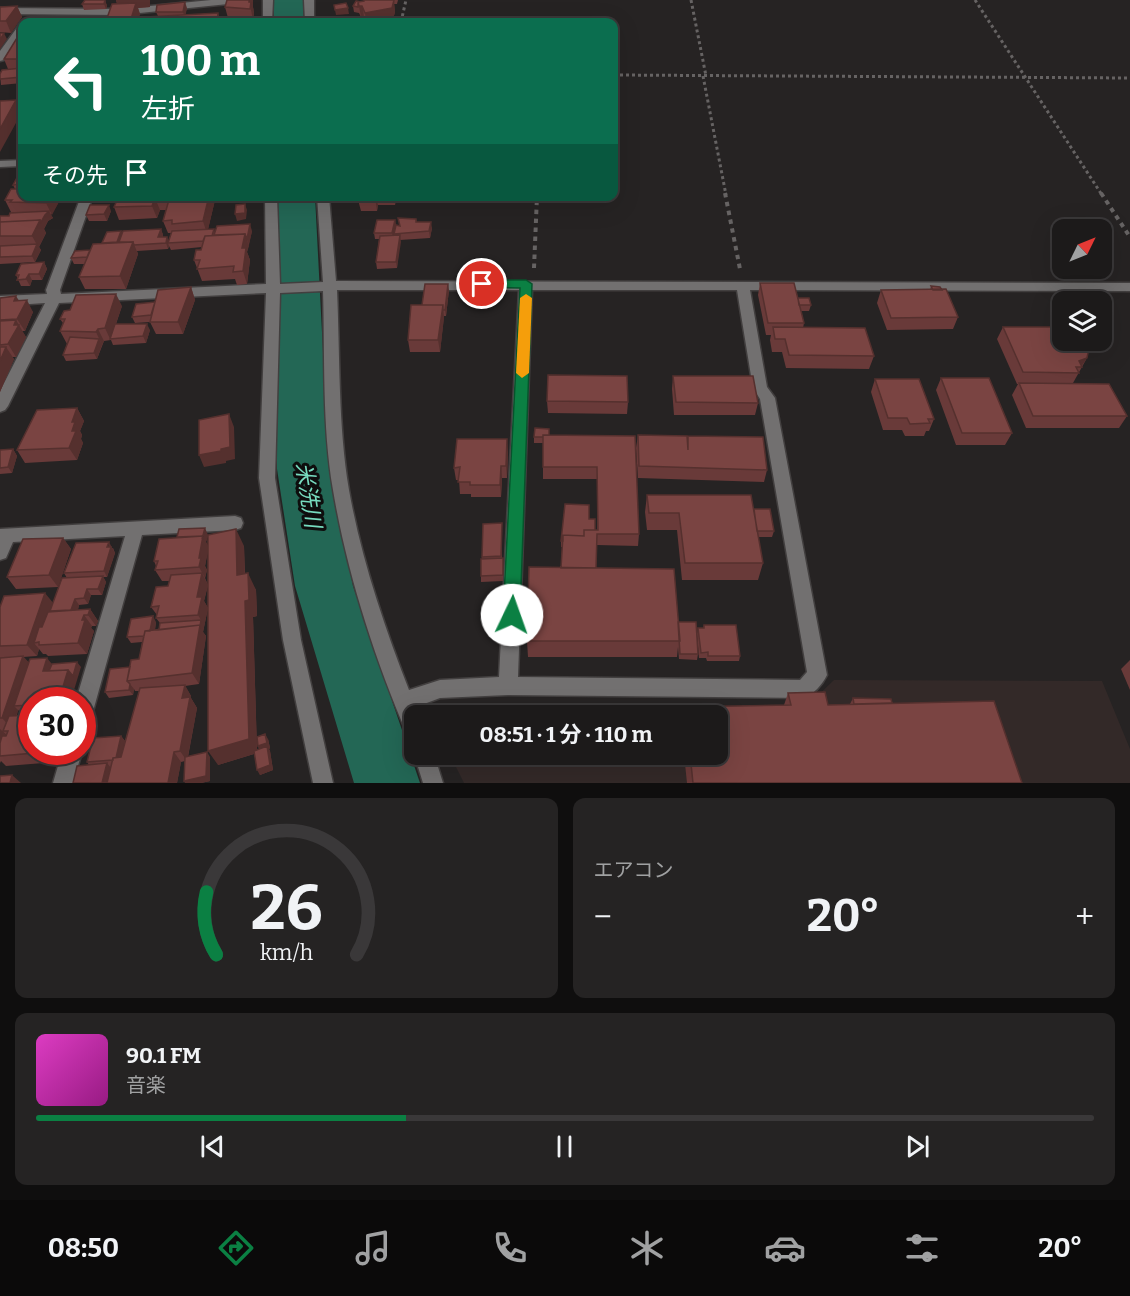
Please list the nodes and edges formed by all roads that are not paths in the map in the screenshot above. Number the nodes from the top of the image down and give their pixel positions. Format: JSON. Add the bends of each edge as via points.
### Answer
{"nodes":[{"id":1,"x":46,"y":0,"type":"edge"},
{"id":2,"x":238,"y":0,"type":"edge"},
{"id":3,"x":268,"y":0,"type":"edge"},
{"id":4,"x":309,"y":0,"type":"edge"},
{"id":5,"x":150,"y":10,"type":"junction"},
{"id":6,"x":0,"y":11,"type":"edge"},
{"id":7,"x":34,"y":12,"type":"junction"},
{"id":8,"x":29,"y":18,"type":"edge"},
{"id":9,"x":147,"y":18,"type":"edge"},
{"id":10,"x":268,"y":18,"type":"edge"},
{"id":11,"x":310,"y":18,"type":"edge"},
{"id":12,"x":18,"y":33,"type":"edge"},
{"id":13,"x":0,"y":58,"type":"edge"},
{"id":14,"x":18,"y":163,"type":"edge"},
{"id":15,"x":0,"y":164,"type":"edge"},
{"id":16,"x":85,"y":201,"type":"edge"},
{"id":17,"x":271,"y":201,"type":"edge"},
{"id":18,"x":323,"y":201,"type":"edge"},
{"id":19,"x":530,"y":284,"type":"junction"},
{"id":20,"x":743,"y":285,"type":"junction"},
{"id":21,"x":326,"y":286,"type":"junction"},
{"id":22,"x":1130,"y":287,"type":"edge"},
{"id":23,"x":277,"y":289,"type":"junction"},
{"id":24,"x":55,"y":298,"type":"junction"},
{"id":25,"x":0,"y":301,"type":"edge"},
{"id":26,"x":0,"y":406,"type":"edge"},
{"id":27,"x":235,"y":523,"type":"dead end"},
{"id":28,"x":136,"y":528,"type":"junction"},
{"id":29,"x":3,"y":536,"type":"edge"},
{"id":30,"x":0,"y":553,"type":"edge"},
{"id":31,"x":508,"y":686,"type":"junction"},
{"id":32,"x":90,"y":687,"type":"edge"},
{"id":33,"x":405,"y":701,"type":"junction"},
{"id":34,"x":406,"y":705,"type":"edge"},
{"id":35,"x":68,"y":765,"type":"edge"},
{"id":36,"x":428,"y":765,"type":"edge"},
{"id":37,"x":63,"y":783,"type":"edge"},
{"id":38,"x":323,"y":783,"type":"edge"},
{"id":39,"x":434,"y":783,"type":"edge"}],
"edges":[{"from":1,"to":7,"type":"street"},
{"from":2,"to":5,"type":"street"},
{"from":3,"to":10,"type":"street"},
{"from":4,"to":11,"type":"street"},
{"from":5,"to":7,"type":"street"},
{"from":5,"to":9,"type":"street"},
{"from":6,"to":7,"type":"street"},
{"from":7,"to":8,"type":"street"},
{"from":12,"to":13,"type":"street"},
{"from":14,"to":15,"type":"street"},
{"from":16,"to":24,"type":"street","via":[[53,290]]},
{"from":17,"to":23,"type":"street"},
{"from":18,"to":21,"type":"street"},
{"from":19,"to":20,"type":"street"},
{"from":19,"to":21,"type":"street"},
{"from":19,"to":31,"type":"street"},
{"from":20,"to":22,"type":"street"},
{"from":20,"to":31,"type":"street","via":[[817,675],[804,689]]},
{"from":21,"to":23,"type":"street"},
{"from":21,"to":33,"type":"street","via":[[341,490],[385,653]]},
{"from":23,"to":24,"type":"street"},
{"from":23,"to":38,"type":"street","via":[[267,478],[292,640]]},
{"from":24,"to":25,"type":"street"},
{"from":24,"to":26,"type":"street"},
{"from":27,"to":28,"type":"street"},
{"from":28,"to":29,"type":"street"},
{"from":28,"to":32,"type":"street"},
{"from":29,"to":30,"type":"street"},
{"from":31,"to":33,"type":"street","via":[[440,689]]},
{"from":33,"to":34,"type":"street"},
{"from":35,"to":37,"type":"street"},
{"from":36,"to":39,"type":"street"}]}
